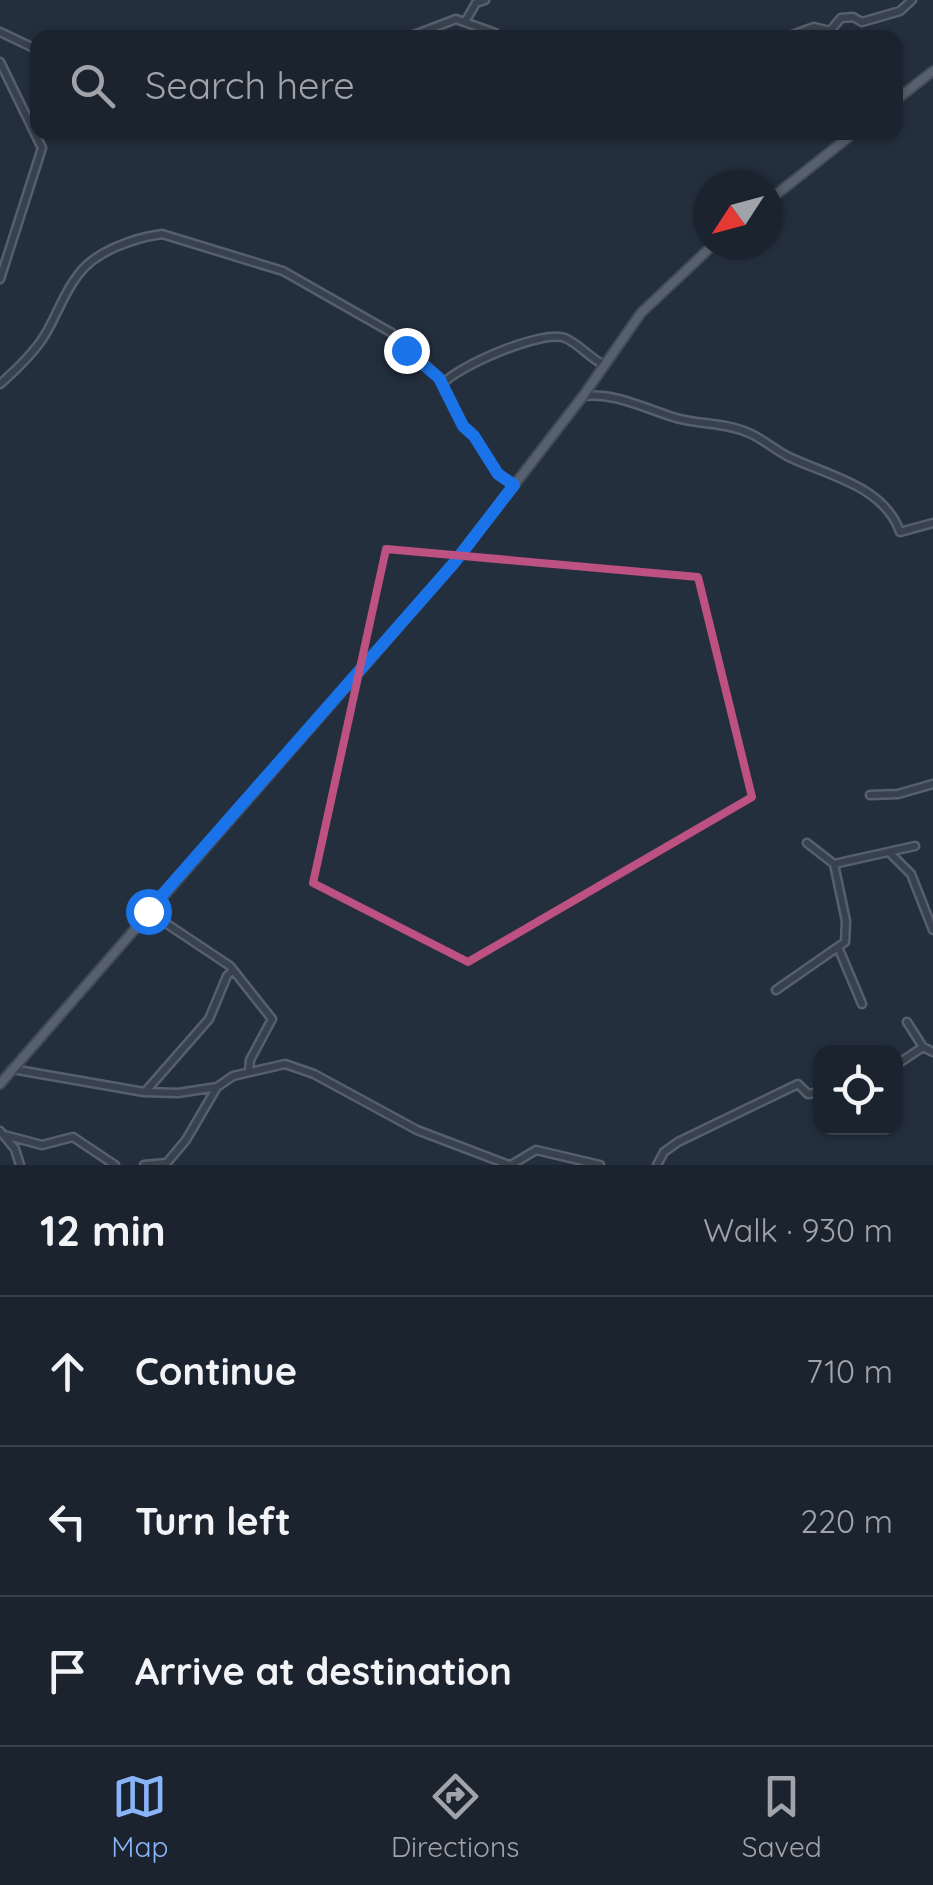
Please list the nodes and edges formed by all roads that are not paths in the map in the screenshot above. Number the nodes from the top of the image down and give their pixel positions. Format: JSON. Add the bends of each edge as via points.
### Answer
{"nodes":[{"id":1,"x":484,"y":0,"type":"edge"},
{"id":2,"x":912,"y":0,"type":"edge"},
{"id":3,"x":465,"y":22,"type":"junction"},
{"id":4,"x":425,"y":30,"type":"edge"},
{"id":5,"x":487,"y":30,"type":"edge"},
{"id":6,"x":831,"y":30,"type":"edge"},
{"id":7,"x":0,"y":32,"type":"edge"},
{"id":8,"x":30,"y":46,"type":"edge"},
{"id":9,"x":0,"y":62,"type":"edge"},
{"id":10,"x":933,"y":71,"type":"edge"},
{"id":11,"x":903,"y":95,"type":"edge"},
{"id":12,"x":30,"y":123,"type":"edge"},
{"id":13,"x":38,"y":140,"type":"edge"},
{"id":14,"x":845,"y":140,"type":"edge"},
{"id":15,"x":783,"y":189,"type":"edge"},
{"id":16,"x":698,"y":260,"type":"edge"},
{"id":17,"x":0,"y":279,"type":"edge"},
{"id":18,"x":604,"y":365,"type":"junction"},
{"id":19,"x":0,"y":384,"type":"edge"},
{"id":20,"x":442,"y":388,"type":"junction"},
{"id":21,"x":583,"y":396,"type":"junction"},
{"id":22,"x":514,"y":485,"type":"junction"},
{"id":23,"x":933,"y":524,"type":"edge"},
{"id":24,"x":933,"y":784,"type":"edge"},
{"id":25,"x":870,"y":795,"type":"dead end"},
{"id":26,"x":806,"y":843,"type":"dead end"},
{"id":27,"x":915,"y":846,"type":"dead end"},
{"id":28,"x":889,"y":852,"type":"junction"},
{"id":29,"x":834,"y":864,"type":"junction"},
{"id":30,"x":148,"y":911,"type":"junction"},
{"id":31,"x":933,"y":930,"type":"edge"},
{"id":32,"x":838,"y":947,"type":"junction"},
{"id":33,"x":233,"y":970,"type":"junction"},
{"id":34,"x":776,"y":990,"type":"dead end"},
{"id":35,"x":862,"y":1004,"type":"dead end"},
{"id":36,"x":908,"y":1022,"type":"dead end"},
{"id":37,"x":923,"y":1046,"type":"junction"},
{"id":38,"x":933,"y":1052,"type":"edge"},
{"id":39,"x":903,"y":1060,"type":"edge"},
{"id":40,"x":12,"y":1069,"type":"junction"},
{"id":41,"x":249,"y":1072,"type":"junction"},
{"id":42,"x":0,"y":1084,"type":"edge"},
{"id":43,"x":217,"y":1088,"type":"junction"},
{"id":44,"x":144,"y":1092,"type":"junction"},
{"id":45,"x":813,"y":1093,"type":"edge"},
{"id":46,"x":2,"y":1133,"type":"edge"},
{"id":47,"x":166,"y":1164,"type":"edge"},
{"id":48,"x":20,"y":1165,"type":"edge"},
{"id":49,"x":115,"y":1165,"type":"edge"},
{"id":50,"x":144,"y":1165,"type":"edge"},
{"id":51,"x":510,"y":1165,"type":"edge"},
{"id":52,"x":600,"y":1165,"type":"edge"},
{"id":53,"x":657,"y":1165,"type":"edge"}],
"edges":[{"from":1,"to":3,"type":"street"},
{"from":2,"to":6,"type":"street","via":[[900,11],[862,22],[841,18]]},
{"from":3,"to":4,"type":"street"},
{"from":3,"to":5,"type":"street"},
{"from":7,"to":8,"type":"street"},
{"from":9,"to":12,"type":"street"},
{"from":10,"to":11,"type":"main road"},
{"from":13,"to":17,"type":"street","via":[[42,148]]},
{"from":14,"to":15,"type":"main road"},
{"from":16,"to":18,"type":"main road","via":[[641,313]]},
{"from":18,"to":20,"type":"street","via":[[552,336],[454,373]]},
{"from":18,"to":21,"type":"main road"},
{"from":19,"to":20,"type":"street","via":[[40,342],[80,270],[102,254],[162,234],[310,284],[392,333]]},
{"from":20,"to":22,"type":"street","via":[[498,474]]},
{"from":21,"to":22,"type":"main road"},
{"from":21,"to":23,"type":"street","via":[[748,432],[880,500],[900,532]]},
{"from":22,"to":30,"type":"main road","via":[[454,563]]},
{"from":24,"to":25,"type":"street"},
{"from":26,"to":29,"type":"street"},
{"from":27,"to":28,"type":"street"},
{"from":28,"to":29,"type":"street"},
{"from":28,"to":31,"type":"street","via":[[911,874]]},
{"from":29,"to":32,"type":"street","via":[[846,921],[845,942]]},
{"from":30,"to":33,"type":"street"},
{"from":30,"to":40,"type":"main road"},
{"from":32,"to":34,"type":"street"},
{"from":32,"to":35,"type":"street"},
{"from":33,"to":41,"type":"street","via":[[272,1020]]},
{"from":33,"to":44,"type":"street","via":[[209,1019]]},
{"from":36,"to":37,"type":"street"},
{"from":37,"to":38,"type":"street"},
{"from":37,"to":39,"type":"street"},
{"from":40,"to":42,"type":"main road"},
{"from":40,"to":44,"type":"street"},
{"from":41,"to":43,"type":"street"},
{"from":41,"to":51,"type":"street","via":[[285,1064],[314,1074],[418,1130]]},
{"from":43,"to":44,"type":"street"},
{"from":43,"to":47,"type":"street"},
{"from":45,"to":53,"type":"street","via":[[798,1084],[767,1098],[678,1142]]},
{"from":46,"to":48,"type":"street"},
{"from":46,"to":49,"type":"street","via":[[42,1146],[73,1137]]},
{"from":47,"to":50,"type":"street"},
{"from":51,"to":52,"type":"street","via":[[536,1150]]}]}
